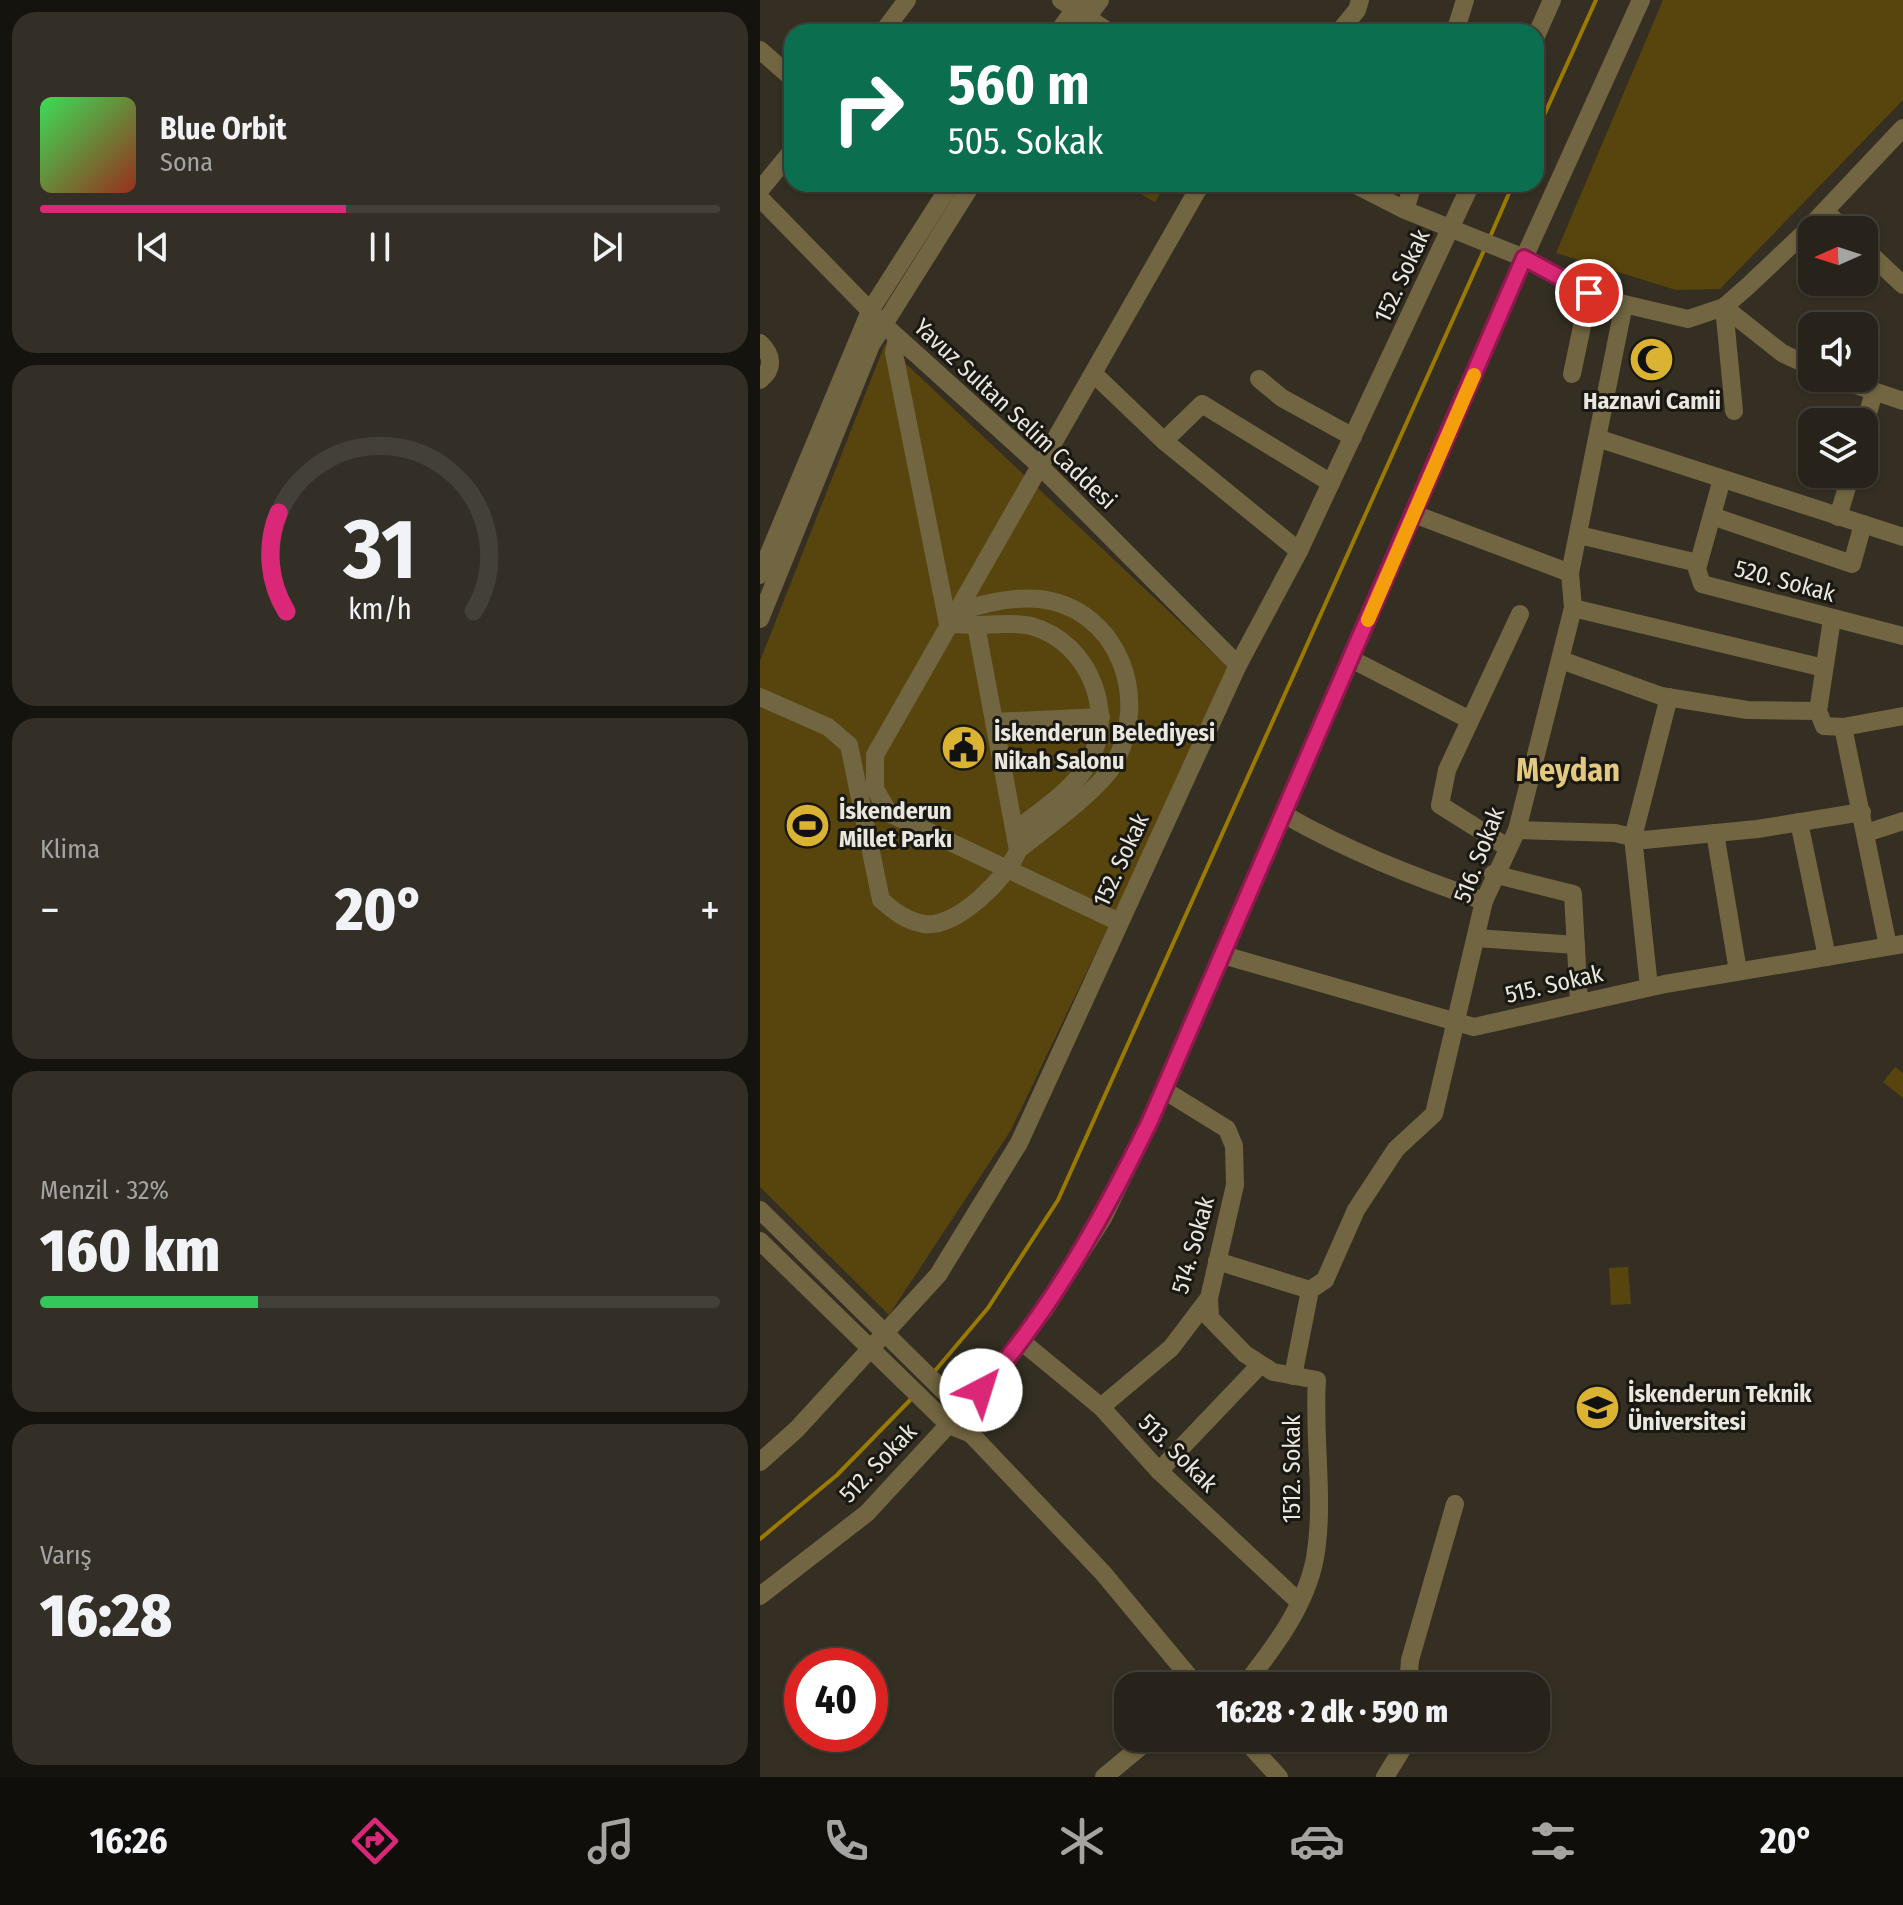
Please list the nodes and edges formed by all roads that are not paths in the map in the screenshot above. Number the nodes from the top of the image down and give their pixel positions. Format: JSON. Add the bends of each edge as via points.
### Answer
{"nodes":[{"id":1,"x":907,"y":0,"type":"edge"},
{"id":2,"x":1100,"y":0,"type":"edge"},
{"id":3,"x":1360,"y":0,"type":"edge"},
{"id":4,"x":1465,"y":0,"type":"edge"},
{"id":5,"x":1552,"y":0,"type":"edge"},
{"id":6,"x":1641,"y":0,"type":"edge"},
{"id":7,"x":1076,"y":12,"type":"edge"},
{"id":8,"x":889,"y":24,"type":"edge"},
{"id":9,"x":1096,"y":24,"type":"edge"},
{"id":10,"x":1346,"y":24,"type":"edge"},
{"id":11,"x":1458,"y":24,"type":"edge"},
{"id":12,"x":1541,"y":24,"type":"edge"},
{"id":13,"x":760,"y":50,"type":"edge"},
{"id":14,"x":784,"y":71,"type":"edge"},
{"id":15,"x":1902,"y":132,"type":"edge"},
{"id":16,"x":784,"y":161,"type":"edge"},
{"id":17,"x":760,"y":190,"type":"edge"},
{"id":18,"x":942,"y":192,"type":"edge"},
{"id":19,"x":968,"y":192,"type":"edge"},
{"id":20,"x":1196,"y":192,"type":"edge"},
{"id":21,"x":1370,"y":192,"type":"edge"},
{"id":22,"x":1411,"y":192,"type":"edge"},
{"id":23,"x":1467,"y":192,"type":"edge"},
{"id":24,"x":760,"y":198,"type":"edge"},
{"id":25,"x":1405,"y":210,"type":"junction"},
{"id":26,"x":1825,"y":211,"type":"junction"},
{"id":27,"x":1830,"y":216,"type":"edge"},
{"id":28,"x":1451,"y":229,"type":"junction"},
{"id":29,"x":1524,"y":258,"type":"junction"},
{"id":30,"x":1878,"y":261,"type":"edge"},
{"id":31,"x":1903,"y":285,"type":"edge"},
{"id":32,"x":1589,"y":293,"type":"junction"},
{"id":33,"x":1624,"y":304,"type":"junction"},
{"id":34,"x":1724,"y":307,"type":"junction"},
{"id":35,"x":870,"y":311,"type":"junction"},
{"id":36,"x":891,"y":331,"type":"junction"},
{"id":37,"x":760,"y":343,"type":"edge"},
{"id":38,"x":1798,"y":360,"type":"edge"},
{"id":39,"x":1094,"y":374,"type":"junction"},
{"id":40,"x":1572,"y":374,"type":"dead end"},
{"id":41,"x":1259,"y":379,"type":"dead end"},
{"id":42,"x":760,"y":380,"type":"edge"},
{"id":43,"x":1874,"y":392,"type":"joint"},
{"id":44,"x":1903,"y":401,"type":"edge"},
{"id":45,"x":1869,"y":408,"type":"edge"},
{"id":46,"x":1734,"y":411,"type":"dead end"},
{"id":47,"x":1353,"y":437,"type":"junction"},
{"id":48,"x":1600,"y":439,"type":"junction"},
{"id":49,"x":1164,"y":441,"type":"junction"},
{"id":50,"x":1038,"y":464,"type":"junction"},
{"id":51,"x":1722,"y":479,"type":"junction"},
{"id":52,"x":1331,"y":483,"type":"junction"},
{"id":53,"x":1847,"y":488,"type":"edge"},
{"id":54,"x":1414,"y":514,"type":"junction"},
{"id":55,"x":1712,"y":516,"type":"junction"},
{"id":56,"x":1838,"y":517,"type":"junction"},
{"id":57,"x":1863,"y":524,"type":"junction"},
{"id":58,"x":1579,"y":535,"type":"junction"},
{"id":59,"x":1903,"y":537,"type":"edge"},
{"id":60,"x":1299,"y":551,"type":"junction"},
{"id":61,"x":1698,"y":563,"type":"junction"},
{"id":62,"x":1570,"y":573,"type":"junction"},
{"id":63,"x":760,"y":575,"type":"edge"},
{"id":64,"x":1573,"y":608,"type":"junction"},
{"id":65,"x":1520,"y":614,"type":"dead end"},
{"id":66,"x":760,"y":619,"type":"edge"},
{"id":67,"x":951,"y":619,"type":"junction"},
{"id":68,"x":1832,"y":619,"type":"junction"},
{"id":69,"x":976,"y":625,"type":"junction"},
{"id":70,"x":1903,"y":636,"type":"edge"},
{"id":71,"x":1351,"y":659,"type":"junction"},
{"id":72,"x":1561,"y":660,"type":"junction"},
{"id":73,"x":1238,"y":665,"type":"junction"},
{"id":74,"x":1824,"y":668,"type":"junction"},
{"id":75,"x":760,"y":697,"type":"edge"},
{"id":76,"x":1669,"y":697,"type":"junction"},
{"id":77,"x":1818,"y":711,"type":"junction"},
{"id":78,"x":1903,"y":716,"type":"edge"},
{"id":79,"x":1101,"y":717,"type":"junction"},
{"id":80,"x":1470,"y":720,"type":"junction"},
{"id":81,"x":994,"y":722,"type":"junction"},
{"id":82,"x":1843,"y":727,"type":"junction"},
{"id":83,"x":1862,"y":812,"type":"junction"},
{"id":84,"x":1283,"y":814,"type":"junction"},
{"id":85,"x":1903,"y":821,"type":"edge"},
{"id":86,"x":1799,"y":822,"type":"junction"},
{"id":87,"x":1517,"y":830,"type":"junction"},
{"id":88,"x":1015,"y":831,"type":"junction"},
{"id":89,"x":1715,"y":833,"type":"junction"},
{"id":90,"x":1866,"y":833,"type":"junction"},
{"id":91,"x":1633,"y":837,"type":"junction"},
{"id":92,"x":1507,"y":847,"type":"junction"},
{"id":93,"x":1018,"y":850,"type":"junction"},
{"id":94,"x":1010,"y":871,"type":"junction"},
{"id":95,"x":1493,"y":874,"type":"junction"},
{"id":96,"x":1484,"y":901,"type":"junction"},
{"id":97,"x":1119,"y":922,"type":"junction"},
{"id":98,"x":1476,"y":938,"type":"junction"},
{"id":99,"x":1576,"y":945,"type":"junction"},
{"id":100,"x":1895,"y":945,"type":"edge"},
{"id":101,"x":1223,"y":955,"type":"junction"},
{"id":102,"x":1827,"y":957,"type":"junction"},
{"id":103,"x":1738,"y":971,"type":"junction"},
{"id":104,"x":1649,"y":987,"type":"junction"},
{"id":105,"x":1579,"y":1003,"type":"junction"},
{"id":106,"x":1455,"y":1024,"type":"junction"},
{"id":107,"x":1164,"y":1090,"type":"junction"},
{"id":108,"x":760,"y":1210,"type":"edge"},
{"id":109,"x":760,"y":1241,"type":"edge"},
{"id":110,"x":1217,"y":1261,"type":"junction"},
{"id":111,"x":1310,"y":1290,"type":"junction"},
{"id":112,"x":1209,"y":1298,"type":"junction"},
{"id":113,"x":889,"y":1339,"type":"junction"},
{"id":114,"x":1021,"y":1341,"type":"junction"},
{"id":115,"x":876,"y":1355,"type":"junction"},
{"id":116,"x":1260,"y":1365,"type":"junction"},
{"id":117,"x":1293,"y":1376,"type":"junction"},
{"id":118,"x":958,"y":1405,"type":"junction"},
{"id":119,"x":1101,"y":1407,"type":"junction"},
{"id":120,"x":944,"y":1420,"type":"junction"},
{"id":121,"x":971,"y":1434,"type":"junction"},
{"id":122,"x":760,"y":1462,"type":"edge"},
{"id":123,"x":1159,"y":1471,"type":"junction"},
{"id":124,"x":1455,"y":1504,"type":"dead end"},
{"id":125,"x":760,"y":1596,"type":"edge"},
{"id":126,"x":1299,"y":1602,"type":"junction"},
{"id":127,"x":1185,"y":1672,"type":"edge"},
{"id":128,"x":1255,"y":1672,"type":"edge"},
{"id":129,"x":1409,"y":1672,"type":"edge"},
{"id":130,"x":1134,"y":1752,"type":"edge"},
{"id":131,"x":1256,"y":1752,"type":"edge"},
{"id":132,"x":1400,"y":1752,"type":"edge"},
{"id":133,"x":1104,"y":1777,"type":"edge"},
{"id":134,"x":1279,"y":1777,"type":"edge"},
{"id":135,"x":1385,"y":1777,"type":"edge"}],
"edges":[{"from":1,"to":8,"type":"street"},
{"from":2,"to":7,"type":"street"},
{"from":3,"to":10,"type":"street"},
{"from":4,"to":11,"type":"street"},
{"from":5,"to":12,"type":"street"},
{"from":6,"to":29,"type":"street","name":"512. Sokak"},
{"from":7,"to":9,"type":"street"},
{"from":13,"to":14,"type":"street"},
{"from":15,"to":26,"type":"street"},
{"from":16,"to":17,"type":"street"},
{"from":18,"to":35,"type":"street"},
{"from":19,"to":36,"type":"street"},
{"from":20,"to":39,"type":"street"},
{"from":21,"to":25,"type":"street"},
{"from":22,"to":25,"type":"street"},
{"from":23,"to":28,"type":"street","name":"152. Sokak"},
{"from":24,"to":35,"type":"street","name":"Yavuz Sultan Selim Caddesi"},
{"from":25,"to":28,"type":"street"},
{"from":26,"to":27,"type":"street"},
{"from":26,"to":34,"type":"street"},
{"from":28,"to":29,"type":"street"},
{"from":28,"to":47,"type":"street","name":"152. Sokak"},
{"from":29,"to":32,"type":"street"},
{"from":29,"to":54,"type":"street","name":"512. Sokak"},
{"from":30,"to":31,"type":"street"},
{"from":32,"to":33,"type":"street"},
{"from":32,"to":40,"type":"street"},
{"from":33,"to":34,"type":"street","via":[[1688,319]]},
{"from":33,"to":48,"type":"street","name":"516. Sokak"},
{"from":34,"to":38,"type":"street"},
{"from":34,"to":46,"type":"street"},
{"from":35,"to":36,"type":"street","name":"Yavuz Sultan Selim Caddesi"},
{"from":35,"to":63,"type":"street"},
{"from":36,"to":50,"type":"street","name":"Yavuz Sultan Selim Caddesi"},
{"from":36,"to":66,"type":"street","via":[[871,345]]},
{"from":36,"to":67,"type":"street"},
{"from":37,"to":42,"type":"street","via":[[771,365]]},
{"from":39,"to":49,"type":"street"},
{"from":39,"to":50,"type":"street"},
{"from":41,"to":47,"type":"street","via":[[1282,398]]},
{"from":43,"to":44,"type":"street"},
{"from":43,"to":45,"type":"street"},
{"from":47,"to":52,"type":"street","name":"152. Sokak"},
{"from":48,"to":51,"type":"street"},
{"from":48,"to":58,"type":"street","name":"516. Sokak"},
{"from":49,"to":52,"type":"street","via":[[1202,404]]},
{"from":49,"to":60,"type":"street"},
{"from":50,"to":67,"type":"street"},
{"from":50,"to":73,"type":"street","name":"Yavuz Sultan Selim Caddesi"},
{"from":51,"to":55,"type":"street"},
{"from":51,"to":56,"type":"street"},
{"from":52,"to":60,"type":"street","name":"152. Sokak"},
{"from":53,"to":56,"type":"street"},
{"from":54,"to":62,"type":"street"},
{"from":54,"to":71,"type":"street","name":"512. Sokak"},
{"from":55,"to":57,"type":"street","via":[[1852,564]]},
{"from":55,"to":61,"type":"street"},
{"from":56,"to":57,"type":"street"},
{"from":57,"to":59,"type":"street"},
{"from":58,"to":61,"type":"street"},
{"from":58,"to":62,"type":"street","name":"516. Sokak"},
{"from":60,"to":73,"type":"street","name":"152. Sokak"},
{"from":61,"to":68,"type":"street","name":"520. Sokak","via":[[1702,584]]},
{"from":62,"to":64,"type":"street","name":"516. Sokak"},
{"from":64,"to":72,"type":"street","name":"516. Sokak"},
{"from":64,"to":74,"type":"street"},
{"from":65,"to":80,"type":"street"},
{"from":67,"to":69,"type":"street"},
{"from":67,"to":93,"type":"street","via":[[1007,599],[1064,605],[1097,625],[1130,683],[1126,739],[1113,767]]},
{"from":67,"to":94,"type":"street","via":[[875,755],[875,789],[889,813]]},
{"from":68,"to":70,"type":"street","name":"520. Sokak"},
{"from":68,"to":74,"type":"street"},
{"from":69,"to":79,"type":"street","via":[[1031,626],[1066,645],[1088,669]]},
{"from":69,"to":81,"type":"street"},
{"from":71,"to":80,"type":"street"},
{"from":71,"to":84,"type":"street","name":"512. Sokak"},
{"from":72,"to":76,"type":"street"},
{"from":72,"to":87,"type":"street","name":"516. Sokak"},
{"from":73,"to":97,"type":"street","name":"152. Sokak"},
{"from":74,"to":77,"type":"street"},
{"from":75,"to":94,"type":"street","via":[[828,727],[849,745],[881,900],[899,916],[926,925],[955,917]]},
{"from":76,"to":77,"type":"street","via":[[1747,710]]},
{"from":76,"to":91,"type":"street"},
{"from":77,"to":82,"type":"street","via":[[1824,726]]},
{"from":78,"to":82,"type":"street"},
{"from":79,"to":81,"type":"street"},
{"from":79,"to":88,"type":"street","via":[[1085,769]]},
{"from":80,"to":92,"type":"street","via":[[1447,770],[1440,805]]},
{"from":81,"to":88,"type":"street"},
{"from":82,"to":83,"type":"street"},
{"from":83,"to":86,"type":"street"},
{"from":83,"to":90,"type":"street"},
{"from":84,"to":96,"type":"street","via":[[1400,872]]},
{"from":84,"to":101,"type":"street","name":"512. Sokak"},
{"from":85,"to":90,"type":"street"},
{"from":86,"to":89,"type":"street"},
{"from":86,"to":102,"type":"street"},
{"from":87,"to":91,"type":"street"},
{"from":87,"to":92,"type":"street","name":"516. Sokak"},
{"from":88,"to":93,"type":"street"},
{"from":89,"to":91,"type":"street"},
{"from":89,"to":103,"type":"street"},
{"from":90,"to":100,"type":"street"},
{"from":91,"to":104,"type":"street"},
{"from":92,"to":95,"type":"street","name":"516. Sokak"},
{"from":93,"to":94,"type":"street"},
{"from":94,"to":97,"type":"street"},
{"from":95,"to":96,"type":"street","name":"516. Sokak"},
{"from":95,"to":99,"type":"street","via":[[1573,894]]},
{"from":96,"to":98,"type":"street","name":"516. Sokak"},
{"from":97,"to":113,"type":"street","name":"152. Sokak","via":[[1019,1143],[938,1275]]},
{"from":98,"to":99,"type":"street"},
{"from":98,"to":106,"type":"street","name":"516. Sokak"},
{"from":99,"to":105,"type":"street"},
{"from":100,"to":102,"type":"street","name":"515. Sokak"},
{"from":101,"to":106,"type":"street","name":"515. Sokak"},
{"from":101,"to":107,"type":"street","name":"512. Sokak"},
{"from":102,"to":103,"type":"street","name":"515. Sokak"},
{"from":103,"to":104,"type":"street","name":"515. Sokak"},
{"from":104,"to":105,"type":"street","name":"515. Sokak"},
{"from":105,"to":106,"type":"street","name":"515. Sokak","via":[[1474,1027]]},
{"from":106,"to":111,"type":"street","name":"516. Sokak","via":[[1434,1114],[1396,1149],[1356,1210],[1325,1280]]},
{"from":107,"to":110,"type":"street","name":"514. Sokak","via":[[1227,1129],[1234,1146],[1235,1185]]},
{"from":107,"to":114,"type":"street","name":"512. Sokak","via":[[1103,1218]]},
{"from":108,"to":113,"type":"street"},
{"from":109,"to":115,"type":"street"},
{"from":110,"to":111,"type":"street"},
{"from":110,"to":112,"type":"street","name":"514. Sokak"},
{"from":111,"to":117,"type":"street"},
{"from":112,"to":116,"type":"street","name":"1512. Sokak","via":[[1210,1318],[1217,1329]]},
{"from":112,"to":119,"type":"street","name":"514. Sokak","via":[[1171,1348]]},
{"from":113,"to":115,"type":"street","name":"152. Sokak"},
{"from":113,"to":118,"type":"street"},
{"from":114,"to":118,"type":"street","name":"512. Sokak"},
{"from":114,"to":119,"type":"street","name":"513. Sokak"},
{"from":115,"to":120,"type":"street"},
{"from":115,"to":122,"type":"street","name":"152. Sokak"},
{"from":116,"to":117,"type":"street","name":"1512. Sokak"},
{"from":116,"to":123,"type":"street"},
{"from":117,"to":126,"type":"street","name":"1512. Sokak","via":[[1317,1380],[1319,1499],[1314,1560]]},
{"from":118,"to":120,"type":"street","name":"512. Sokak"},
{"from":118,"to":121,"type":"street"},
{"from":119,"to":123,"type":"street","name":"513. Sokak"},
{"from":120,"to":121,"type":"street"},
{"from":120,"to":125,"type":"street","name":"512. Sokak","via":[[867,1513]]},
{"from":121,"to":127,"type":"street","via":[[1103,1573]]},
{"from":123,"to":126,"type":"street","name":"513. Sokak"},
{"from":124,"to":129,"type":"street"},
{"from":126,"to":128,"type":"street","name":"1512. Sokak","via":[[1279,1642]]},
{"from":130,"to":133,"type":"street"},
{"from":131,"to":134,"type":"street"},
{"from":132,"to":135,"type":"street"}]}
